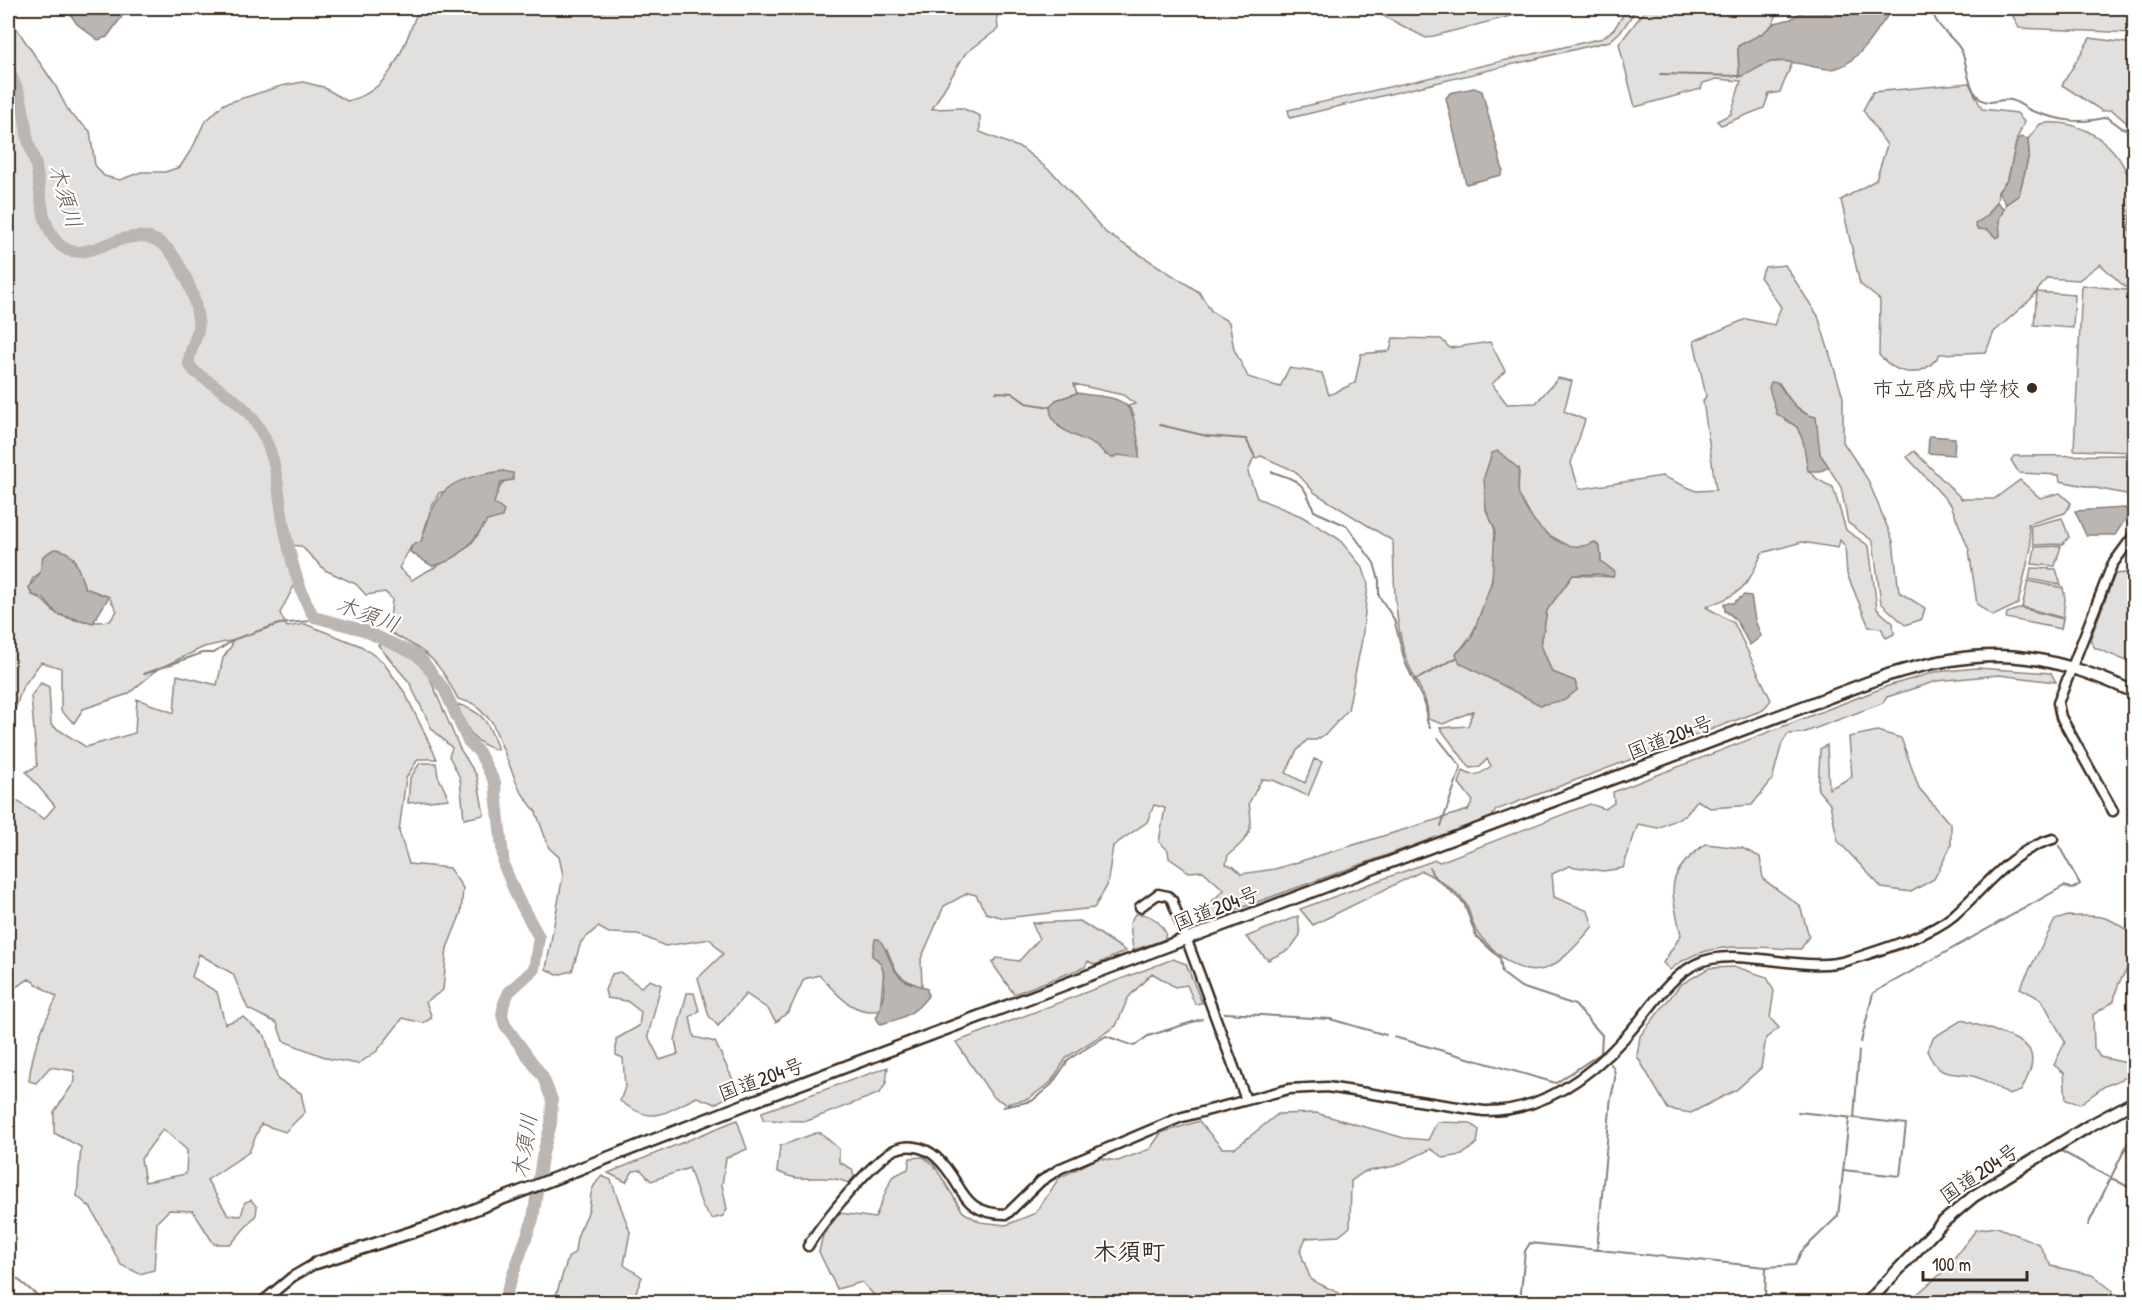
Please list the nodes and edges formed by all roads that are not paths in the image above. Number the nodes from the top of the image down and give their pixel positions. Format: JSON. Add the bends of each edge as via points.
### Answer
{"nodes":[{"id":1,"x":2134,"y":535,"type":"edge"},
{"id":2,"x":2073,"y":666,"type":"junction"},
{"id":3,"x":2134,"y":692,"type":"edge"},
{"id":4,"x":2113,"y":811,"type":"dead end"},
{"id":5,"x":2053,"y":839,"type":"dead end"},
{"id":6,"x":1140,"y":907,"type":"dead end"},
{"id":7,"x":1186,"y":940,"type":"junction"},
{"id":8,"x":1246,"y":1100,"type":"junction"},
{"id":9,"x":2134,"y":1102,"type":"edge"},
{"id":10,"x":808,"y":1246,"type":"dead end"},
{"id":11,"x":316,"y":1263,"type":"joint"},
{"id":12,"x":262,"y":1302,"type":"edge"},
{"id":13,"x":1868,"y":1302,"type":"edge"}],
"edges":[{"from":1,"to":2,"type":"street","via":[[2112,565]]},
{"from":2,"to":3,"type":"highway","name":"国道204号"},
{"from":2,"to":4,"type":"street","via":[[2058,710]]},
{"from":2,"to":7,"type":"highway","name":"国道204号","via":[[2019,656],[1977,655],[1899,672]]},
{"from":5,"to":8,"type":"street","via":[[2040,843],[2001,869],[1941,924],[1848,960],[1808,964],[1735,958],[1699,962],[1664,989],[1600,1065],[1526,1107],[1509,1112],[1484,1111],[1309,1086]]},
{"from":6,"to":7,"type":"street","via":[[1158,894],[1168,896]]},
{"from":7,"to":8,"type":"street"},
{"from":7,"to":11,"type":"highway","name":"国道204号","via":[[436,1224]]},
{"from":8,"to":10,"type":"street","via":[[1179,1118],[1061,1168],[1041,1181],[1007,1214],[978,1209],[965,1199],[938,1159],[927,1150],[912,1146],[895,1149],[882,1158],[820,1226]]},
{"from":9,"to":13,"type":"highway","name":"国道204号","via":[[1966,1202]]},
{"from":11,"to":12,"type":"street"}]}
